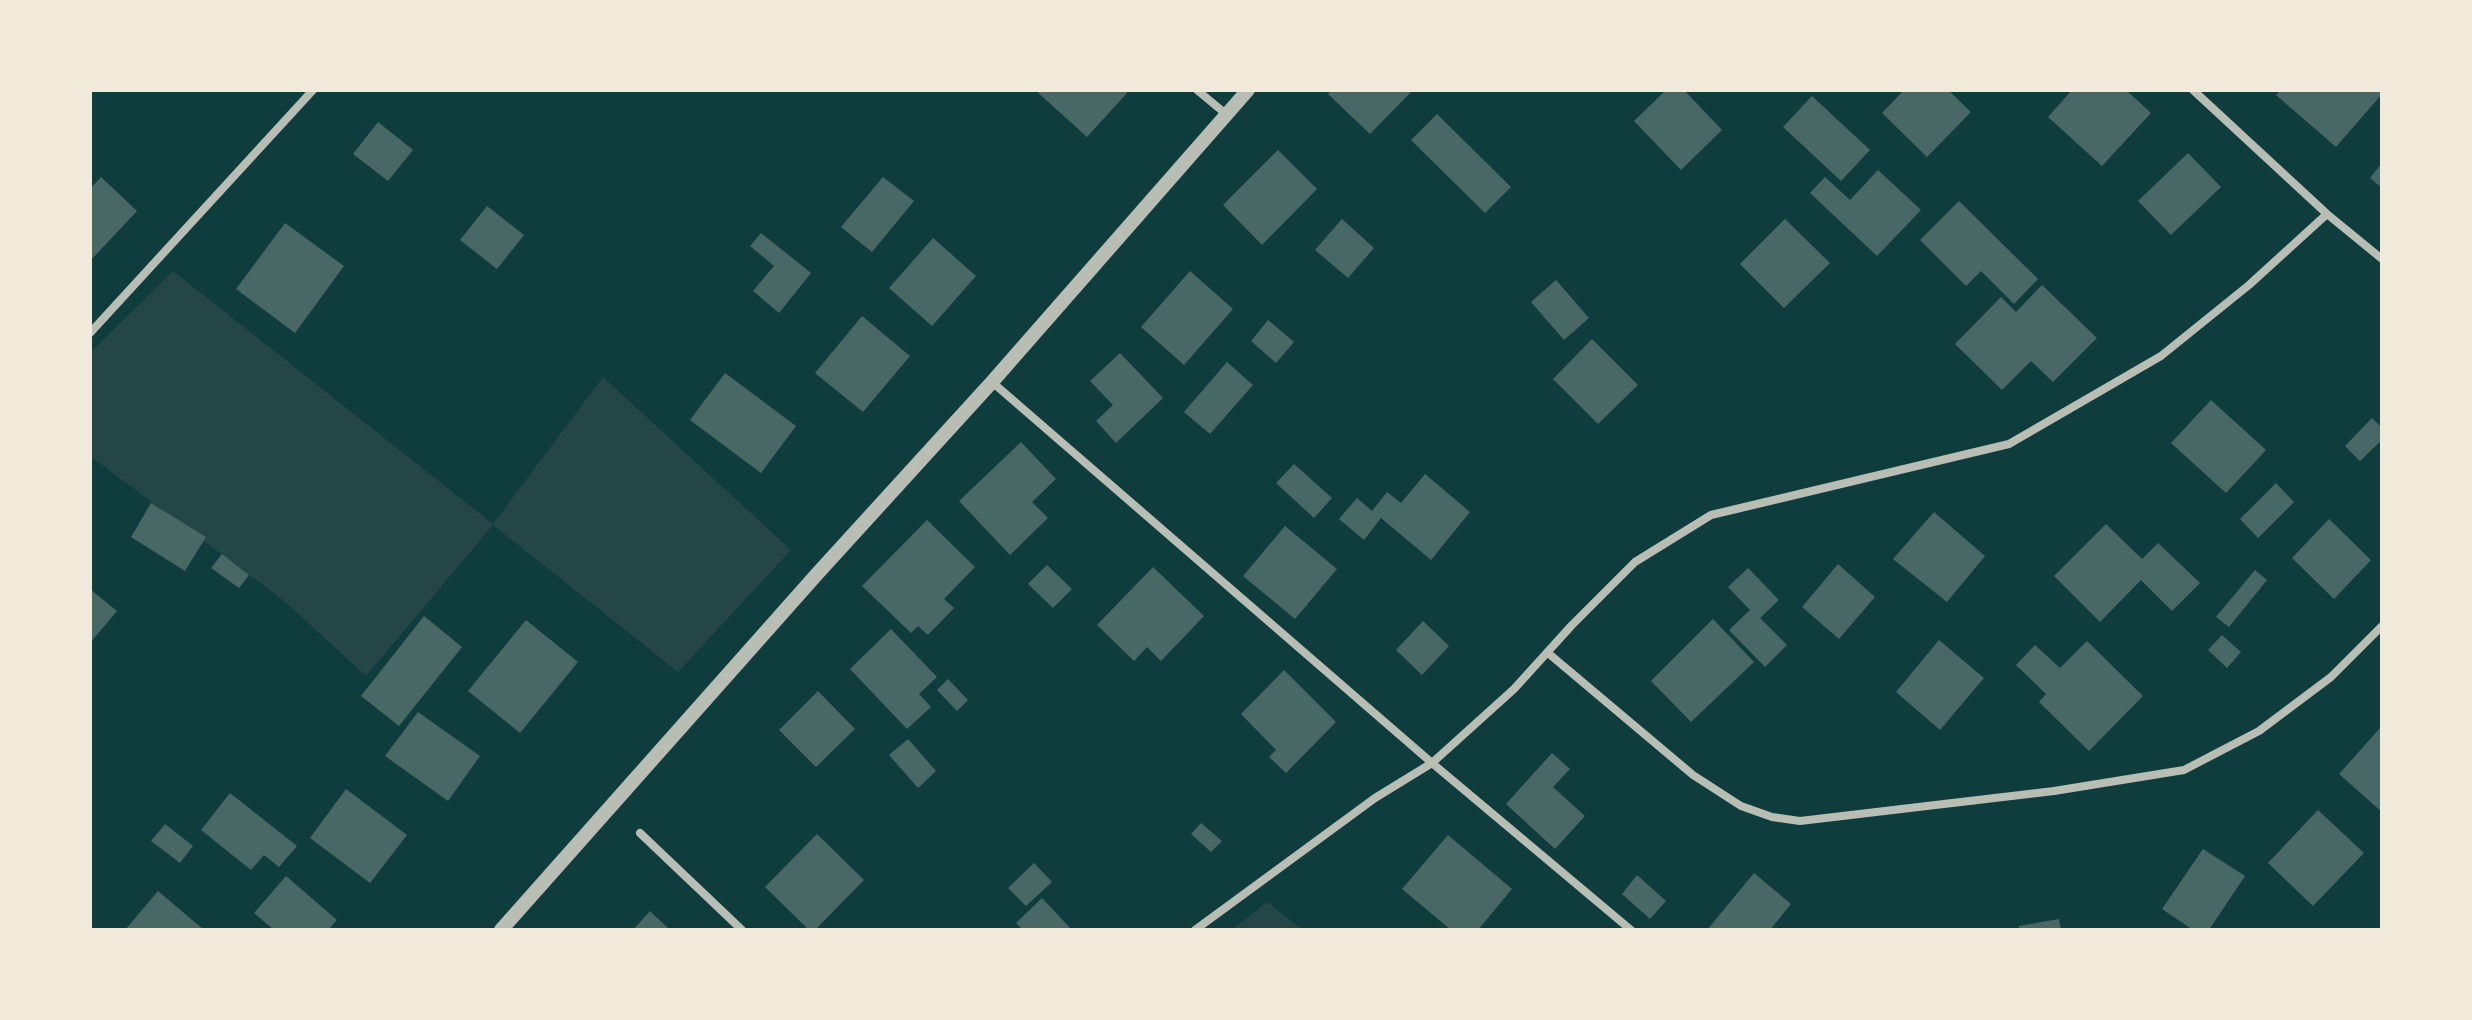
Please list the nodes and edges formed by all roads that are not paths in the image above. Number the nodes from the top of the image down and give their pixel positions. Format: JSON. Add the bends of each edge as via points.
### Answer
{"nodes":[{"id":1,"x":313,"y":90,"type":"edge"},
{"id":2,"x":1197,"y":90,"type":"edge"},
{"id":3,"x":1248,"y":90,"type":"edge"},
{"id":4,"x":2193,"y":90,"type":"edge"},
{"id":5,"x":1226,"y":114,"type":"junction"},
{"id":6,"x":2327,"y":214,"type":"junction"},
{"id":7,"x":2382,"y":259,"type":"edge"},
{"id":8,"x":90,"y":333,"type":"edge"},
{"id":9,"x":992,"y":382,"type":"junction"},
{"id":10,"x":2380,"y":633,"type":"edge"},
{"id":11,"x":1548,"y":653,"type":"junction"},
{"id":12,"x":1432,"y":763,"type":"junction"},
{"id":13,"x":640,"y":833,"type":"dead end"},
{"id":14,"x":501,"y":930,"type":"edge"},
{"id":15,"x":742,"y":930,"type":"edge"},
{"id":16,"x":1195,"y":930,"type":"edge"},
{"id":17,"x":1631,"y":930,"type":"edge"}],
"edges":[{"from":1,"to":8,"type":"street"},
{"from":2,"to":5,"type":"street"},
{"from":3,"to":5,"type":"street"},
{"from":4,"to":6,"type":"street"},
{"from":5,"to":9,"type":"street"},
{"from":6,"to":7,"type":"street"},
{"from":6,"to":11,"type":"street","via":[[2161,356],[2009,444],[1711,515],[1635,562]]},
{"from":9,"to":12,"type":"street"},
{"from":9,"to":14,"type":"street"},
{"from":10,"to":11,"type":"street","via":[[2259,731],[2184,770],[1800,821],[1741,806],[1705,783]]},
{"from":11,"to":12,"type":"street"},
{"from":12,"to":16,"type":"street","via":[[1375,798]]},
{"from":12,"to":17,"type":"street"},
{"from":13,"to":15,"type":"street"}]}
